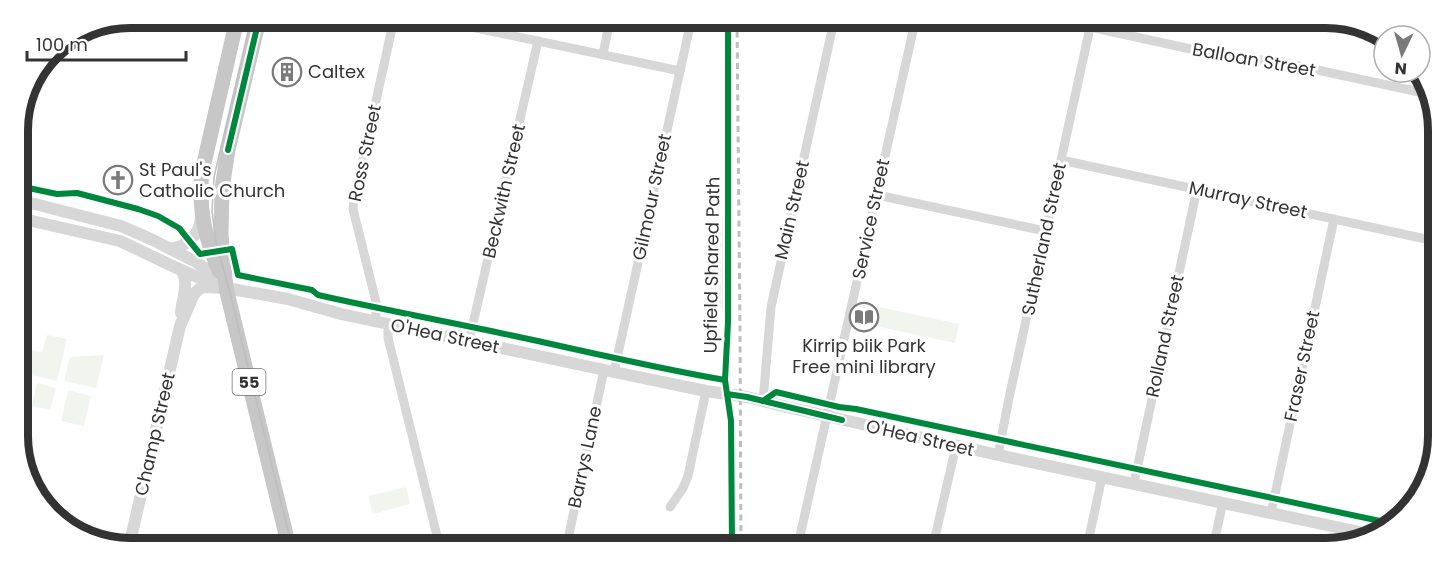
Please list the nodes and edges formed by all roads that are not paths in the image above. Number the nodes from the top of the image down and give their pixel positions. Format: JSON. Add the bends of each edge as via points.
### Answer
{"nodes":[{"id":1,"x":235,"y":28,"type":"edge"},
{"id":2,"x":257,"y":28,"type":"edge"},
{"id":3,"x":392,"y":28,"type":"edge"},
{"id":4,"x":489,"y":28,"type":"edge"},
{"id":5,"x":608,"y":28,"type":"edge"},
{"id":6,"x":689,"y":28,"type":"edge"},
{"id":7,"x":832,"y":28,"type":"edge"},
{"id":8,"x":914,"y":28,"type":"edge"},
{"id":9,"x":1090,"y":28,"type":"edge"},
{"id":10,"x":1104,"y":28,"type":"edge"},
{"id":11,"x":538,"y":41,"type":"junction"},
{"id":12,"x":603,"y":54,"type":"junction"},
{"id":13,"x":680,"y":71,"type":"junction"},
{"id":14,"x":1419,"y":92,"type":"dead end"},
{"id":15,"x":1061,"y":160,"type":"junction"},
{"id":16,"x":1197,"y":189,"type":"junction"},
{"id":17,"x":877,"y":195,"type":"junction"},
{"id":18,"x":29,"y":202,"type":"edge"},
{"id":19,"x":201,"y":212,"type":"junction"},
{"id":20,"x":1334,"y":219,"type":"junction"},
{"id":21,"x":29,"y":220,"type":"edge"},
{"id":22,"x":1046,"y":231,"type":"junction"},
{"id":23,"x":1428,"y":239,"type":"edge"},
{"id":24,"x":170,"y":249,"type":"junction"},
{"id":25,"x":181,"y":270,"type":"junction"},
{"id":26,"x":226,"y":288,"type":"junction"},
{"id":27,"x":382,"y":323,"type":"junction"},
{"id":28,"x":180,"y":326,"type":"junction"},
{"id":29,"x":469,"y":342,"type":"junction"},
{"id":30,"x":609,"y":371,"type":"junction"},
{"id":31,"x":706,"y":391,"type":"junction"},
{"id":32,"x":763,"y":401,"type":"junction"},
{"id":33,"x":827,"y":416,"type":"junction"},
{"id":34,"x":956,"y":446,"type":"junction"},
{"id":35,"x":998,"y":455,"type":"junction"},
{"id":36,"x":1102,"y":477,"type":"junction"},
{"id":37,"x":1134,"y":483,"type":"junction"},
{"id":38,"x":1223,"y":502,"type":"junction"},
{"id":39,"x":670,"y":507,"type":"dead end"},
{"id":40,"x":1271,"y":513,"type":"junction"},
{"id":41,"x":1341,"y":528,"type":"junction"},
{"id":42,"x":1359,"y":532,"type":"edge"},
{"id":43,"x":1340,"y":536,"type":"edge"},
{"id":44,"x":800,"y":537,"type":"edge"},
{"id":45,"x":935,"y":537,"type":"edge"},
{"id":46,"x":1089,"y":537,"type":"edge"},
{"id":47,"x":1215,"y":537,"type":"edge"},
{"id":48,"x":130,"y":538,"type":"edge"},
{"id":49,"x":287,"y":538,"type":"edge"},
{"id":50,"x":437,"y":538,"type":"edge"},
{"id":51,"x":569,"y":538,"type":"edge"}],
"edges":[{"from":1,"to":19,"type":"highway","number":"55","via":[[202,172]]},
{"from":2,"to":26,"type":"highway","number":"55","via":[[222,188]]},
{"from":3,"to":27,"type":"street","name":"Ross Street","via":[[353,209]]},
{"from":4,"to":11,"type":"street"},
{"from":5,"to":12,"type":"street"},
{"from":6,"to":13,"type":"street","name":"Gilmour Street"},
{"from":7,"to":32,"type":"street","name":"Main Street","via":[[771,307]]},
{"from":8,"to":17,"type":"street","name":"Service Street"},
{"from":9,"to":15,"type":"street","name":"Sutherland Street"},
{"from":10,"to":14,"type":"street","name":"Balloan Street","via":[[1232,58],[1276,61]]},
{"from":11,"to":12,"type":"street"},
{"from":11,"to":29,"type":"street","name":"Beckwith Street"},
{"from":12,"to":13,"type":"street"},
{"from":13,"to":30,"type":"street","name":"Gilmour Street"},
{"from":15,"to":16,"type":"street","name":"Murray Street"},
{"from":15,"to":22,"type":"street","name":"Sutherland Street"},
{"from":16,"to":20,"type":"street","name":"Murray Street"},
{"from":16,"to":37,"type":"street","name":"Rolland Street"},
{"from":17,"to":22,"type":"street"},
{"from":17,"to":33,"type":"street","name":"Service Street"},
{"from":18,"to":24,"type":"street","via":[[121,226]]},
{"from":19,"to":24,"type":"street","via":[[201,223],[193,238]]},
{"from":19,"to":26,"type":"highway","number":"55"},
{"from":20,"to":23,"type":"street","name":"Murray Street"},
{"from":20,"to":40,"type":"street","name":"Fraser Street"},
{"from":21,"to":25,"type":"street","via":[[111,238]]},
{"from":22,"to":35,"type":"street","name":"Sutherland Street"},
{"from":24,"to":26,"type":"street","via":[[203,267]]},
{"from":25,"to":26,"type":"street"},
{"from":25,"to":28,"type":"street","name":"Champ Street","via":[[185,284]]},
{"from":26,"to":27,"type":"street","name":"O'Hea Street"},
{"from":26,"to":28,"type":"street","name":"Champ Street","via":[[199,289]]},
{"from":26,"to":49,"type":"highway","number":"55"},
{"from":27,"to":29,"type":"street","name":"O'Hea Street"},
{"from":27,"to":50,"type":"street","name":"Ross Street"},
{"from":28,"to":48,"type":"street","name":"Champ Street"},
{"from":29,"to":30,"type":"street","name":"O'Hea Street"},
{"from":30,"to":31,"type":"street","name":"O'Hea Street"},
{"from":30,"to":51,"type":"street","name":"Barrys Lane"},
{"from":31,"to":32,"type":"street","name":"O'Hea Street"},
{"from":31,"to":39,"type":"street","via":[[688,476]]},
{"from":32,"to":33,"type":"street","name":"O'Hea Street"},
{"from":33,"to":34,"type":"street","name":"O'Hea Street"},
{"from":33,"to":44,"type":"street","name":"Service Street"},
{"from":34,"to":35,"type":"street","name":"O'Hea Street"},
{"from":34,"to":45,"type":"street"},
{"from":35,"to":36,"type":"street","name":"O'Hea Street"},
{"from":36,"to":37,"type":"street","name":"O'Hea Street"},
{"from":36,"to":46,"type":"street"},
{"from":37,"to":38,"type":"street","name":"O'Hea Street"},
{"from":38,"to":40,"type":"street","name":"O'Hea Street"},
{"from":38,"to":47,"type":"street"},
{"from":40,"to":41,"type":"street","name":"O'Hea Street"},
{"from":41,"to":42,"type":"street","name":"O'Hea Street"},
{"from":41,"to":43,"type":"street"}]}
